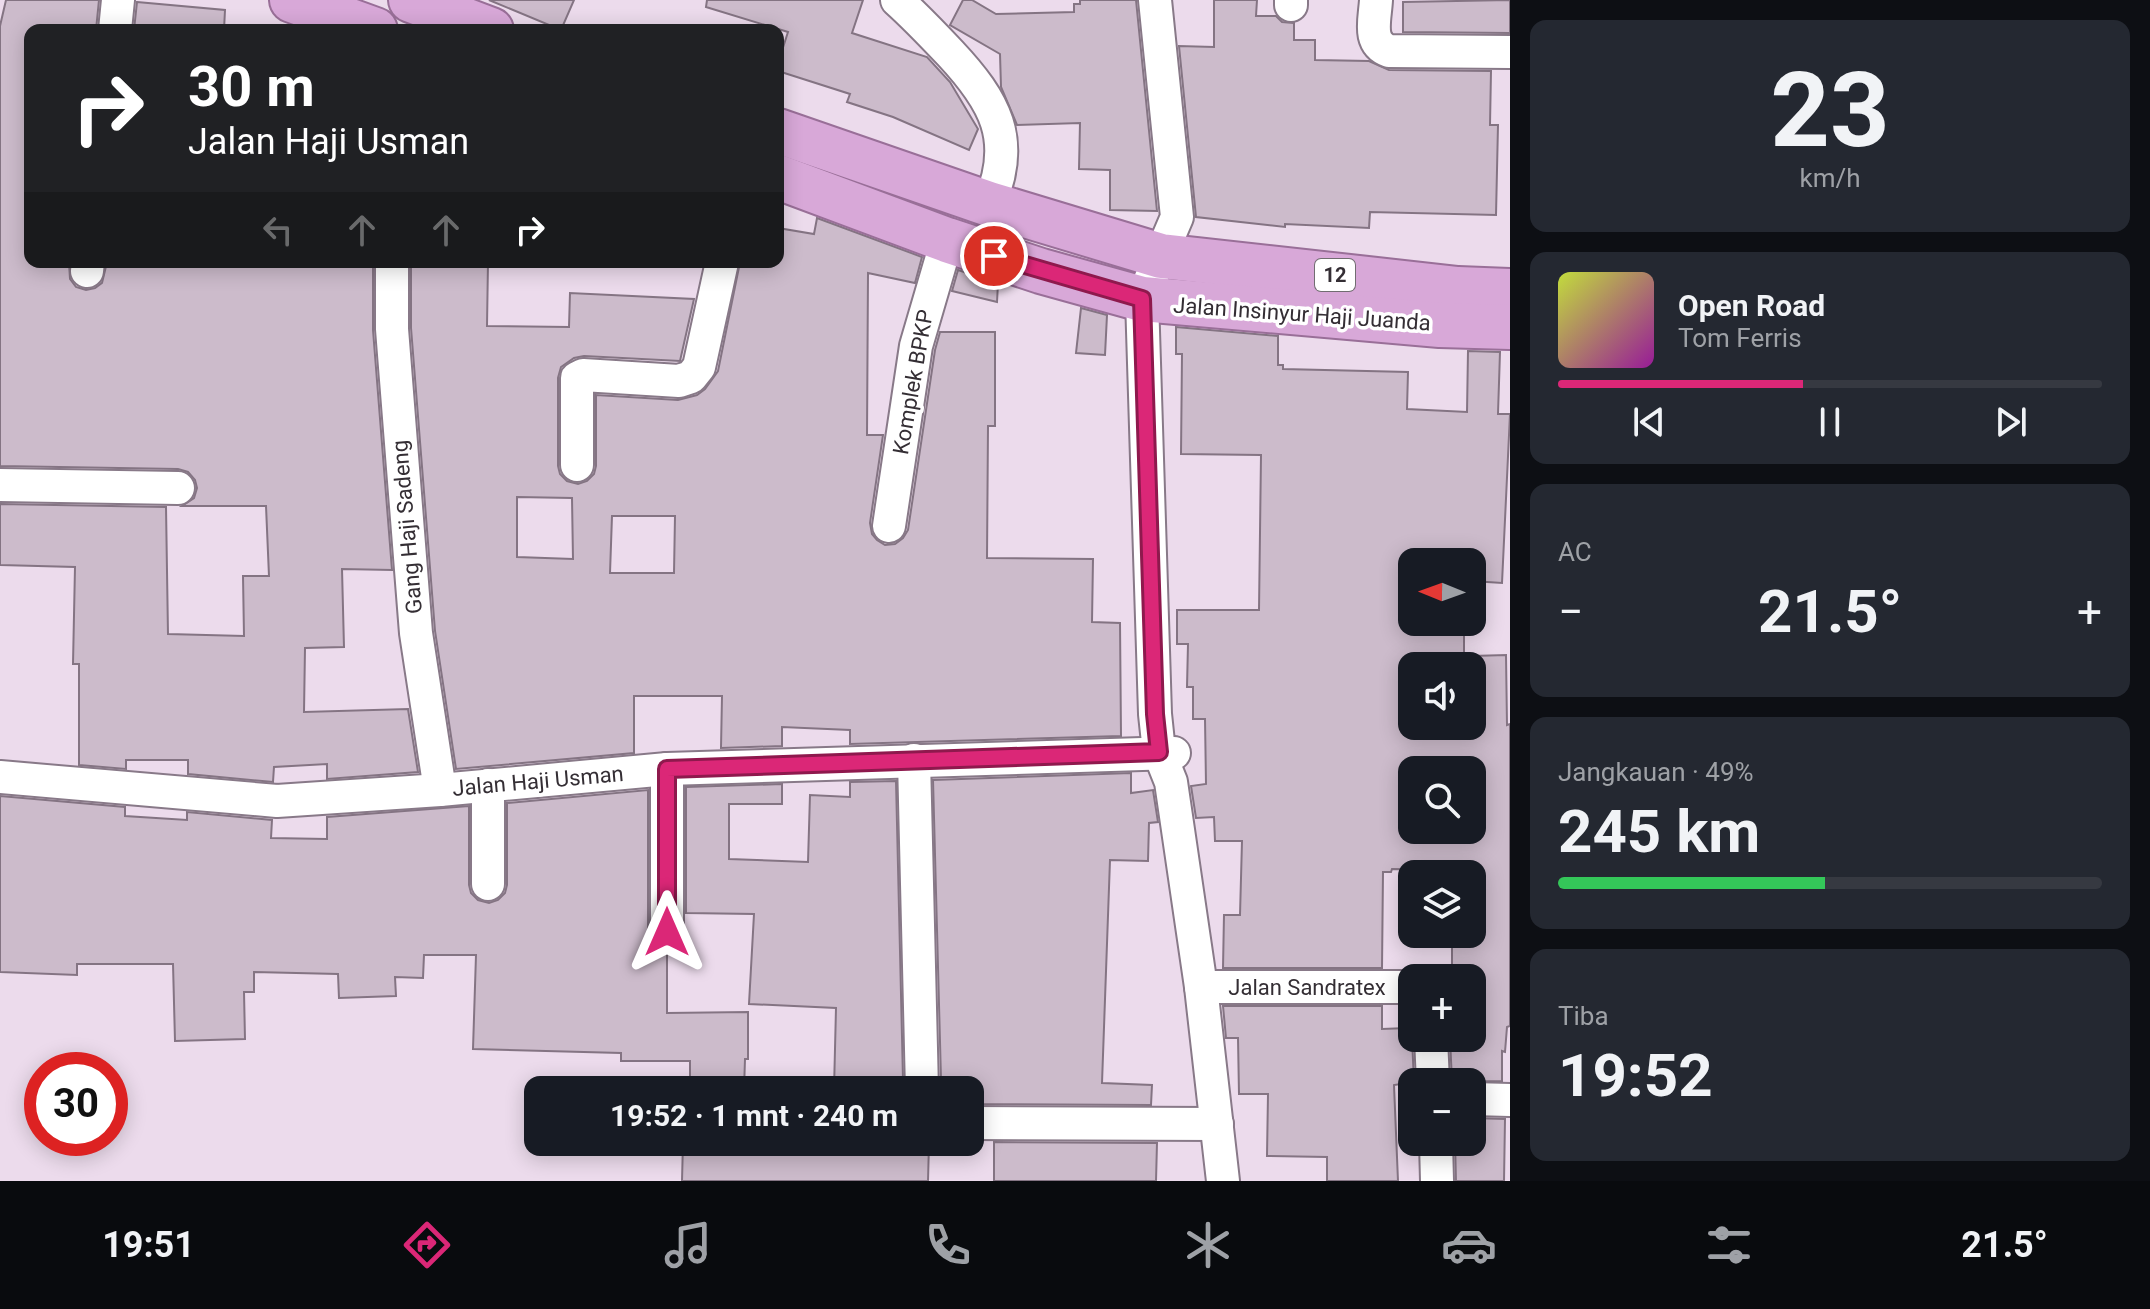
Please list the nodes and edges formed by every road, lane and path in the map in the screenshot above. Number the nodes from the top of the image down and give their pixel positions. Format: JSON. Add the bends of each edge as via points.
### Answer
{"nodes":[{"id":1,"x":118,"y":0,"type":"edge"},
{"id":2,"x":292,"y":0,"type":"edge"},
{"id":3,"x":411,"y":0,"type":"edge"},
{"id":4,"x":897,"y":0,"type":"edge"},
{"id":5,"x":1155,"y":0,"type":"edge"},
{"id":6,"x":1376,"y":0,"type":"edge"},
{"id":7,"x":116,"y":24,"type":"edge"},
{"id":8,"x":358,"y":24,"type":"edge"},
{"id":9,"x":475,"y":24,"type":"edge"},
{"id":10,"x":1510,"y":52,"type":"edge"},
{"id":11,"x":784,"y":133,"type":"edge"},
{"id":12,"x":784,"y":179,"type":"edge"},
{"id":13,"x":989,"y":204,"type":"junction"},
{"id":14,"x":947,"y":240,"type":"junction"},
{"id":15,"x":1161,"y":256,"type":"junction"},
{"id":16,"x":392,"y":268,"type":"edge"},
{"id":17,"x":721,"y":268,"type":"edge"},
{"id":18,"x":1510,"y":291,"type":"edge"},
{"id":19,"x":1152,"y":301,"type":"junction"},
{"id":20,"x":1510,"y":327,"type":"edge"},
{"id":21,"x":577,"y":465,"type":"dead end"},
{"id":22,"x":0,"y":485,"type":"edge"},
{"id":23,"x":178,"y":488,"type":"dead end"},
{"id":24,"x":889,"y":526,"type":"dead end"},
{"id":25,"x":914,"y":760,"type":"junction"},
{"id":26,"x":1168,"y":762,"type":"junction"},
{"id":27,"x":667,"y":769,"type":"junction"},
{"id":28,"x":0,"y":777,"type":"edge"},
{"id":29,"x":488,"y":785,"type":"junction"},
{"id":30,"x":440,"y":790,"type":"junction"},
{"id":31,"x":488,"y":884,"type":"dead end"},
{"id":32,"x":667,"y":932,"type":"dead end"},
{"id":33,"x":1201,"y":987,"type":"junction"},
{"id":34,"x":1398,"y":987,"type":"edge"},
{"id":35,"x":922,"y":1076,"type":"edge"},
{"id":36,"x":1486,"y":1099,"type":"edge"},
{"id":37,"x":1510,"y":1100,"type":"edge"},
{"id":38,"x":984,"y":1123,"type":"edge"},
{"id":39,"x":1217,"y":1124,"type":"junction"},
{"id":40,"x":1436,"y":1156,"type":"edge"},
{"id":41,"x":1223,"y":1181,"type":"edge"},
{"id":42,"x":1437,"y":1181,"type":"edge"}],
"edges":[{"from":1,"to":7,"type":"street"},
{"from":2,"to":8,"type":"highway"},
{"from":3,"to":9,"type":"highway"},
{"from":4,"to":13,"type":"street","via":[[976,81],[993,111],[1003,148],[999,182]]},
{"from":5,"to":15,"type":"street","name":"Jalan Sandratex","via":[[1177,217]]},
{"from":6,"to":10,"type":"street","via":[[1374,36],[1383,49]]},
{"from":11,"to":13,"type":"highway","name":"Jalan Insinyur Haji Juanda","number":"12"},
{"from":12,"to":14,"type":"highway","name":"Jalan Insinyur Haji Juanda","number":"12"},
{"from":13,"to":15,"type":"highway","name":"Jalan Insinyur Haji Juanda","number":"12"},
{"from":14,"to":19,"type":"highway","name":"Jalan Insinyur Haji Juanda","number":"12"},
{"from":14,"to":24,"type":"street","name":"Komplek BPKP","via":[[916,346]]},
{"from":15,"to":18,"type":"highway","name":"Jalan Insinyur Haji Juanda","number":"12"},
{"from":15,"to":19,"type":"street","name":"Jalan Sandratex"},
{"from":16,"to":30,"type":"street","name":"Gang Haji Sadeng","via":[[413,603]]},
{"from":17,"to":21,"type":"street","via":[[699,367],[691,377],[577,378]]},
{"from":19,"to":20,"type":"highway","name":"Jalan Insinyur Haji Juanda","number":"12"},
{"from":19,"to":26,"type":"street","name":"Jalan Sandratex","via":[[1154,698]]},
{"from":22,"to":23,"type":"street"},
{"from":25,"to":26,"type":"street","name":"Jalan Haji Usman"},
{"from":25,"to":27,"type":"street","name":"Jalan Haji Usman"},
{"from":25,"to":35,"type":"street"},
{"from":26,"to":33,"type":"street","name":"Jalan Sandratex"},
{"from":27,"to":29,"type":"street","name":"Jalan Haji Usman"},
{"from":27,"to":32,"type":"street"},
{"from":28,"to":30,"type":"street","name":"Jalan Haji Usman","via":[[277,801]]},
{"from":29,"to":30,"type":"street","name":"Jalan Haji Usman"},
{"from":29,"to":31,"type":"street"},
{"from":33,"to":34,"type":"street","name":"Jalan Sandratex"},
{"from":33,"to":39,"type":"street","name":"Jalan Sandratex"},
{"from":36,"to":37,"type":"street"},
{"from":38,"to":39,"type":"street"},
{"from":39,"to":41,"type":"street","name":"Jalan Sandratex"},
{"from":40,"to":42,"type":"street"}]}
